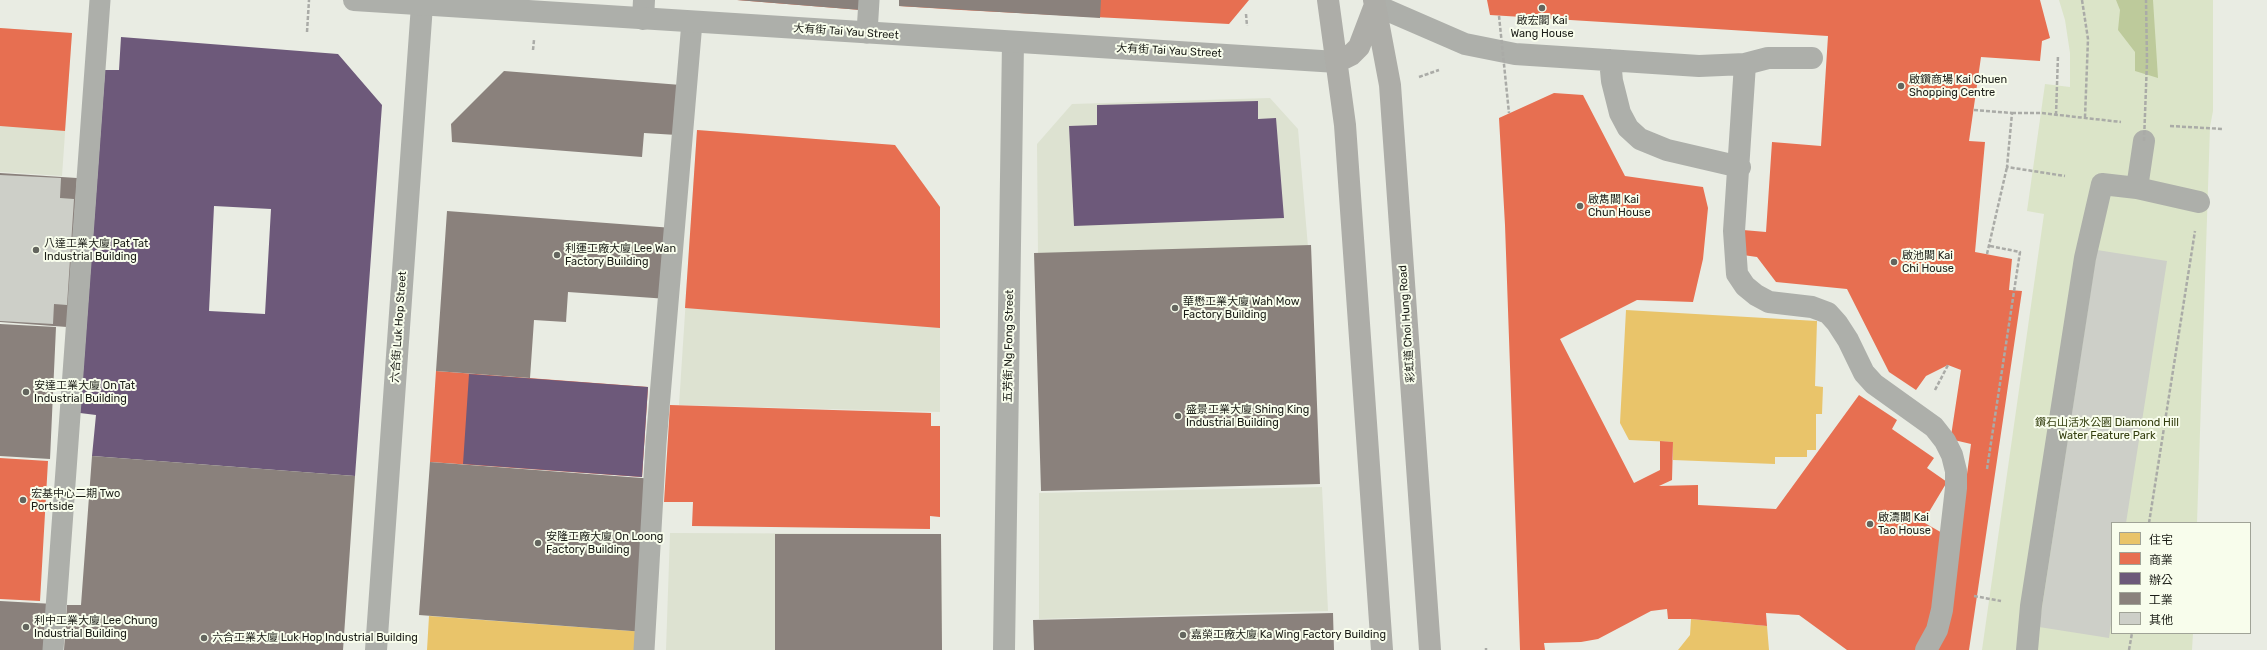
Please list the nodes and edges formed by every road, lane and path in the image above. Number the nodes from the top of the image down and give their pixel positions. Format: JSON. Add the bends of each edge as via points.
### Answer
{"nodes":[{"id":1,"x":100,"y":0,"type":"edge"},
{"id":2,"x":309,"y":0,"type":"edge"},
{"id":3,"x":354,"y":0,"type":"edge"},
{"id":4,"x":869,"y":0,"type":"edge"},
{"id":5,"x":1328,"y":0,"type":"edge"},
{"id":6,"x":2082,"y":0,"type":"edge"},
{"id":7,"x":2146,"y":0,"type":"edge"},
{"id":8,"x":1375,"y":2,"type":"edge"},
{"id":9,"x":422,"y":5,"type":"junction"},
{"id":10,"x":644,"y":9,"type":"edge"},
{"id":11,"x":1499,"y":16,"type":"dead end"},
{"id":12,"x":692,"y":22,"type":"junction"},
{"id":13,"x":307,"y":32,"type":"dead end"},
{"id":14,"x":867,"y":33,"type":"junction"},
{"id":15,"x":1013,"y":42,"type":"junction"},
{"id":16,"x":2058,"y":55,"type":"dead end"},
{"id":17,"x":1812,"y":58,"type":"dead end"},
{"id":18,"x":1610,"y":60,"type":"junction"},
{"id":19,"x":1337,"y":62,"type":"junction"},
{"id":20,"x":1745,"y":64,"type":"junction"},
{"id":21,"x":1974,"y":110,"type":"dead end"},
{"id":22,"x":1509,"y":113,"type":"dead end"},
{"id":23,"x":2012,"y":113,"type":"junction"},
{"id":24,"x":2056,"y":115,"type":"junction"},
{"id":25,"x":2085,"y":117,"type":"junction"},
{"id":26,"x":2122,"y":122,"type":"dead end"},
{"id":27,"x":2210,"y":128,"type":"dead end"},
{"id":28,"x":2223,"y":129,"type":"dead end"},
{"id":29,"x":2144,"y":141,"type":"joint"},
{"id":30,"x":1740,"y":167,"type":"junction"},
{"id":31,"x":2007,"y":167,"type":"junction"},
{"id":32,"x":2065,"y":176,"type":"dead end"},
{"id":33,"x":2137,"y":188,"type":"junction"},
{"id":34,"x":2199,"y":202,"type":"joint"},
{"id":35,"x":1990,"y":246,"type":"junction"},
{"id":36,"x":1987,"y":254,"type":"dead end"},
{"id":37,"x":1987,"y":470,"type":"dead end"},
{"id":38,"x":2149,"y":522,"type":"edge"},
{"id":39,"x":1968,"y":594,"type":"dead end"},
{"id":40,"x":2000,"y":601,"type":"dead end"},
{"id":41,"x":2132,"y":634,"type":"edge"},
{"id":42,"x":53,"y":650,"type":"edge"},
{"id":43,"x":376,"y":650,"type":"edge"},
{"id":44,"x":644,"y":650,"type":"edge"},
{"id":45,"x":1004,"y":650,"type":"edge"},
{"id":46,"x":1382,"y":650,"type":"edge"},
{"id":47,"x":1430,"y":650,"type":"edge"},
{"id":48,"x":1926,"y":650,"type":"edge"},
{"id":49,"x":2027,"y":650,"type":"edge"},
{"id":50,"x":2129,"y":650,"type":"edge"}],
"edges":[{"from":1,"to":42,"type":"lane"},
{"from":2,"to":13,"type":"path"},
{"from":3,"to":9,"type":"street","name":"大有街 Tai Yau Street"},
{"from":4,"to":14,"type":"lane"},
{"from":5,"to":19,"type":"main road"},
{"from":6,"to":25,"type":"path","via":[[2088,39]]},
{"from":7,"to":29,"type":"path","bridge":true},
{"from":8,"to":18,"type":"street","via":[[1465,44],[1515,54]]},
{"from":8,"to":19,"type":"main road","via":[[1359,47],[1352,55]]},
{"from":8,"to":47,"type":"main road","name":"彩虹道 Choi Hung Road","via":[[1390,85]]},
{"from":9,"to":10,"type":"street","name":"大有街 Tai Yau Street"},
{"from":9,"to":43,"type":"street","name":"六合街 Luk Hop Street"},
{"from":10,"to":12,"type":"street","name":"大有街 Tai Yau Street"},
{"from":11,"to":22,"type":"path","bridge":true},
{"from":12,"to":14,"type":"street","name":"大有街 Tai Yau Street"},
{"from":12,"to":44,"type":"lane","via":[[656,443]]},
{"from":14,"to":15,"type":"street","name":"大有街 Tai Yau Street"},
{"from":15,"to":19,"type":"street","name":"大有街 Tai Yau Street"},
{"from":15,"to":45,"type":"street","name":"五芳街 Ng Fong Street"},
{"from":16,"to":24,"type":"path"},
{"from":17,"to":20,"type":"street","via":[[1768,58]]},
{"from":18,"to":20,"type":"street","via":[[1673,65]]},
{"from":18,"to":30,"type":"street","via":[[1620,113],[1628,128],[1640,139],[1667,150]]},
{"from":19,"to":46,"type":"main road","via":[[1346,125]]},
{"from":20,"to":30,"type":"street","via":[[1739,140]]},
{"from":21,"to":23,"type":"path"},
{"from":23,"to":24,"type":"path"},
{"from":23,"to":31,"type":"path"},
{"from":24,"to":25,"type":"path"},
{"from":25,"to":26,"type":"path"},
{"from":27,"to":28,"type":"path"},
{"from":29,"to":33,"type":"street"},
{"from":30,"to":48,"type":"street","via":[[1734,255],[1737,274],[1745,286],[1769,302],[1812,307],[1828,313],[1844,335],[1864,373],[1874,384],[1934,427],[1952,455],[1956,471],[1956,488],[1942,610],[1937,630]]},
{"from":31,"to":32,"type":"path"},
{"from":31,"to":35,"type":"path"},
{"from":33,"to":34,"type":"street"},
{"from":33,"to":49,"type":"street","via":[[2102,184],[2085,258],[2031,606]]},
{"from":34,"to":38,"type":"path"},
{"from":35,"to":36,"type":"path"},
{"from":35,"to":37,"type":"path","via":[[2020,252]]},
{"from":39,"to":40,"type":"path"},
{"from":41,"to":50,"type":"path"}]}
